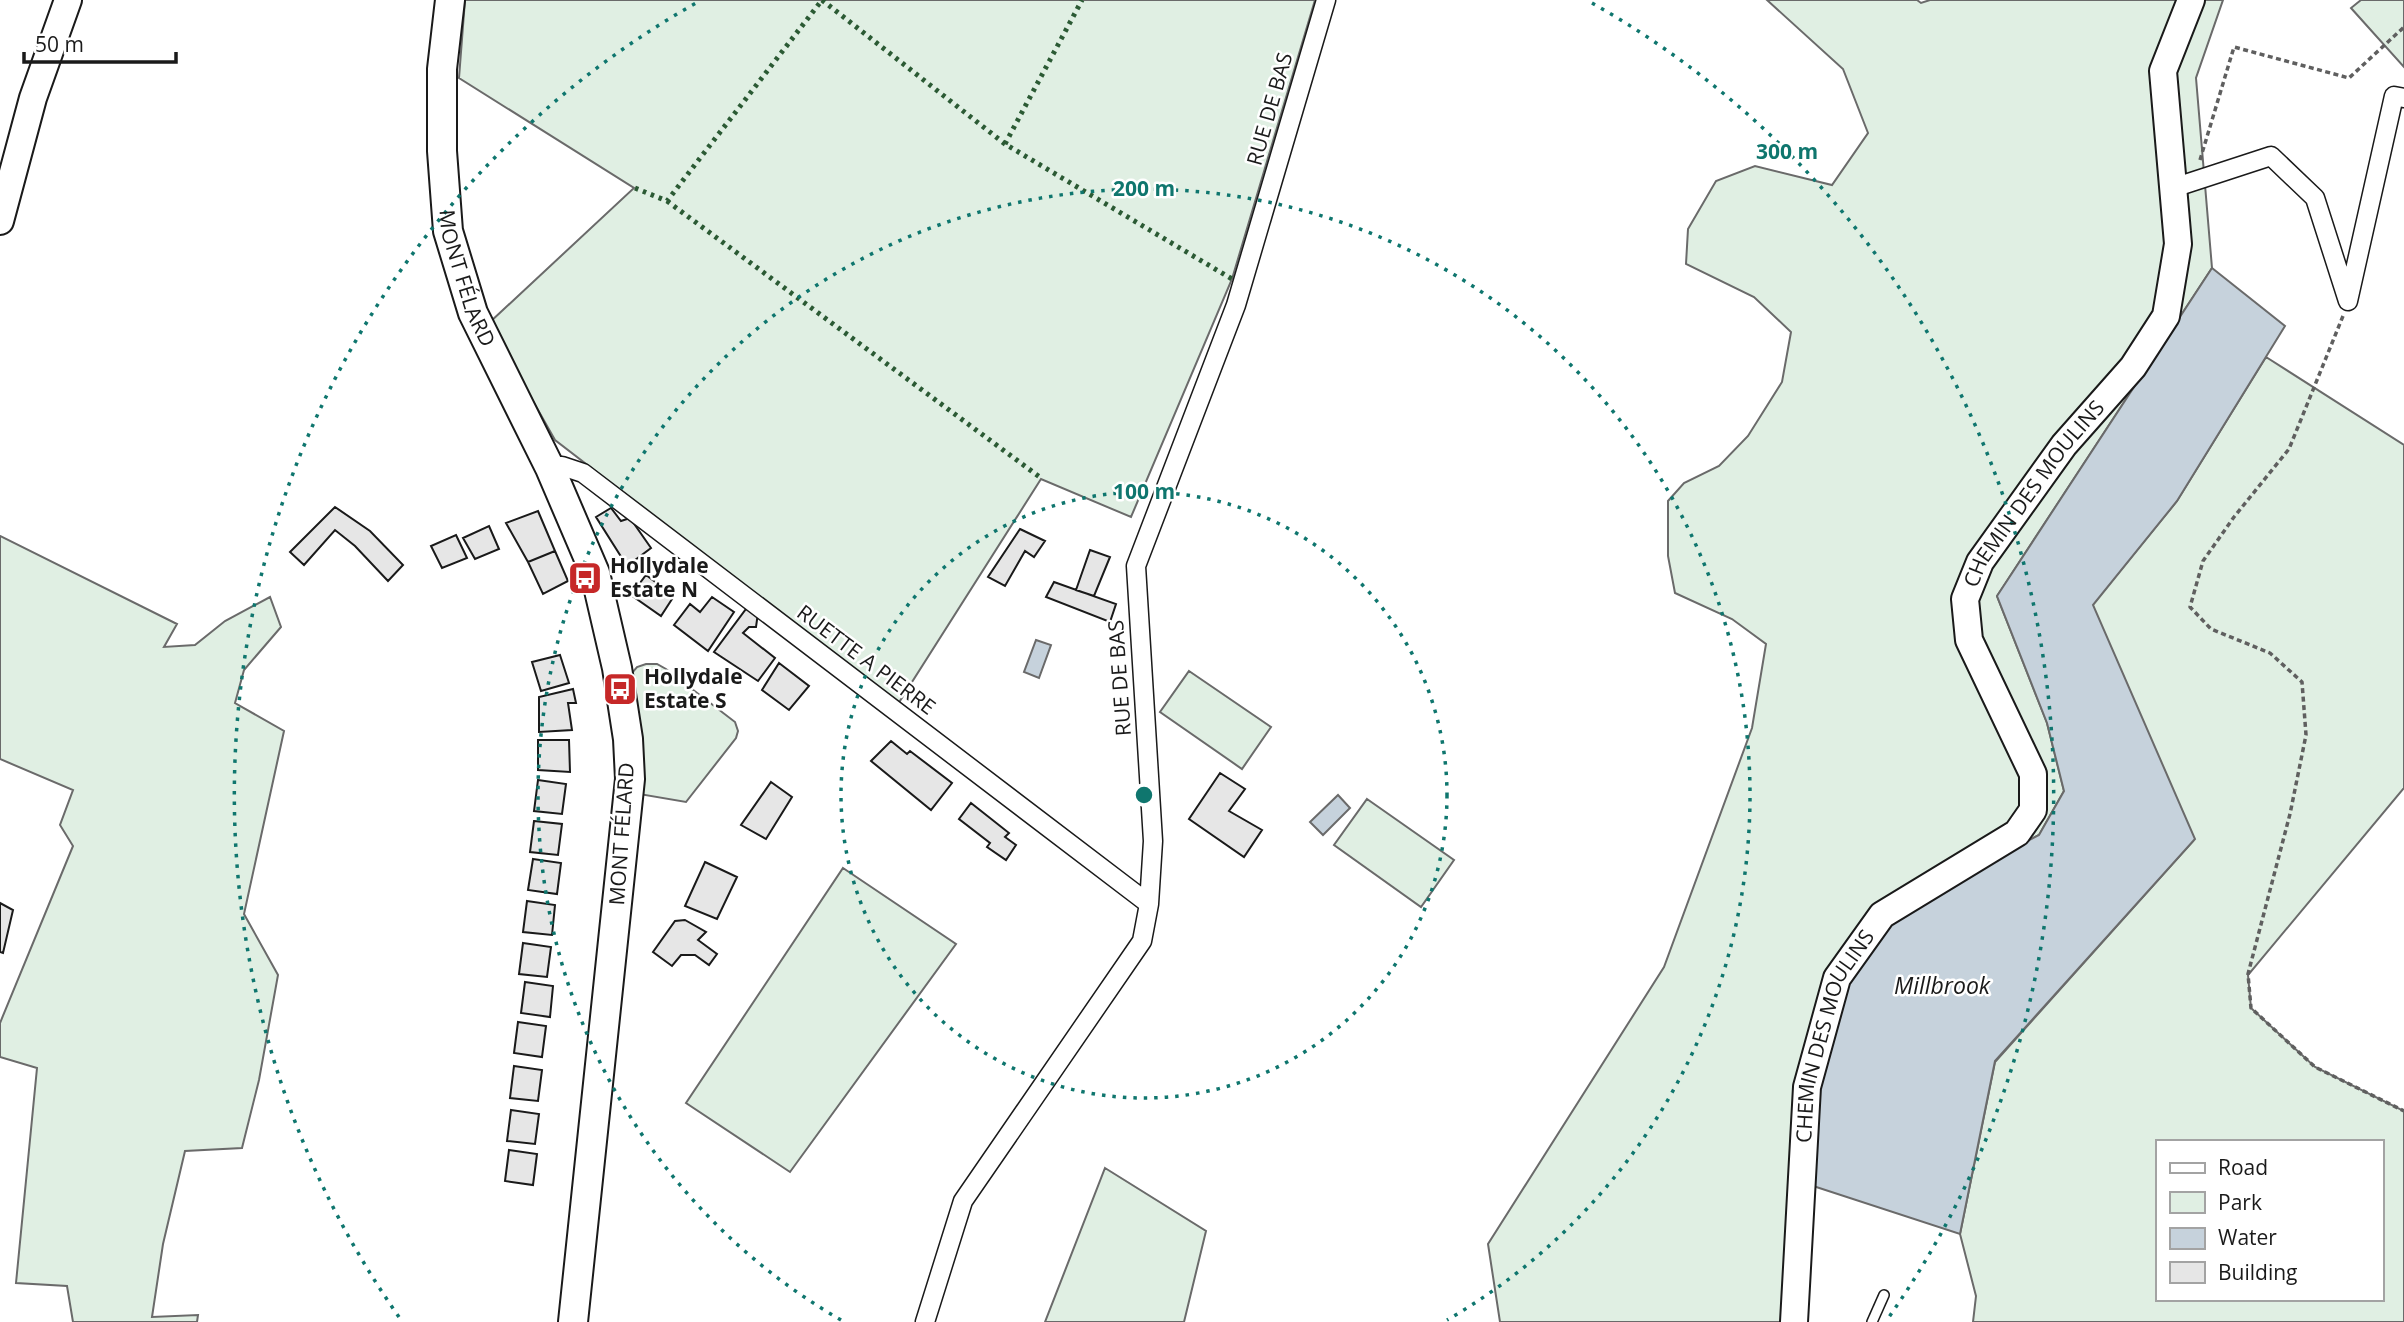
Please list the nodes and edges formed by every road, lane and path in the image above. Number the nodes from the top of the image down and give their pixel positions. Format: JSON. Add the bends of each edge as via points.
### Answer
{"nodes":[{"id":1,"x":68,"y":0,"type":"edge"},
{"id":2,"x":450,"y":0,"type":"edge"},
{"id":3,"x":1325,"y":0,"type":"edge"},
{"id":4,"x":2191,"y":0,"type":"edge"},
{"id":5,"x":2404,"y":27,"type":"edge"},
{"id":6,"x":2404,"y":98,"type":"edge"},
{"id":7,"x":2183,"y":185,"type":"junction"},
{"id":8,"x":0,"y":221,"type":"edge"},
{"id":9,"x":2348,"y":301,"type":"junction"},
{"id":10,"x":550,"y":468,"type":"junction"},
{"id":11,"x":1149,"y":904,"type":"junction"},
{"id":12,"x":2404,"y":1111,"type":"edge"},
{"id":13,"x":1885,"y":1295,"type":"dead end"},
{"id":14,"x":573,"y":1322,"type":"edge"},
{"id":15,"x":925,"y":1322,"type":"edge"},
{"id":16,"x":1794,"y":1322,"type":"edge"},
{"id":17,"x":1872,"y":1322,"type":"edge"}],
"edges":[{"from":1,"to":8,"type":"street","via":[[33,98]]},
{"from":2,"to":10,"type":"main road","name":"MONT FÉLARD","via":[[442,69],[448,231],[473,313]]},
{"from":3,"to":11,"type":"street","name":"RUE DE BAS","via":[[1236,305],[1136,566],[1153,841]]},
{"from":4,"to":7,"type":"street","name":"CHEMIN DES MOULINS","via":[[2163,71]]},
{"from":5,"to":7,"type":"path","via":[[2349,78],[2234,47]]},
{"from":6,"to":9,"type":"street","via":[[2394,96]]},
{"from":7,"to":9,"type":"street","via":[[2271,156],[2315,198]]},
{"from":7,"to":16,"type":"street","name":"CHEMIN DES MOULINS","via":[[2166,316],[2133,367],[2064,445],[1980,562],[1965,599],[1969,640],[2033,774],[2033,810],[2017,833],[1882,915],[1837,978],[1807,1087]]},
{"from":9,"to":12,"type":"path","via":[[2289,449],[2203,561],[2190,607],[2211,629],[2270,653],[2302,682],[2306,735],[2248,974],[2251,1008],[2315,1067]]},
{"from":10,"to":11,"type":"street","name":"RUETTE A PIERRE","via":[[583,472]]},
{"from":10,"to":14,"type":"main road","name":"MONT FÉLARD","via":[[595,573],[603,604],[628,739],[630,779]]},
{"from":11,"to":15,"type":"street","name":"RUE DE BAS","via":[[1142,941],[963,1201]]},
{"from":13,"to":17,"type":"lane"}]}
